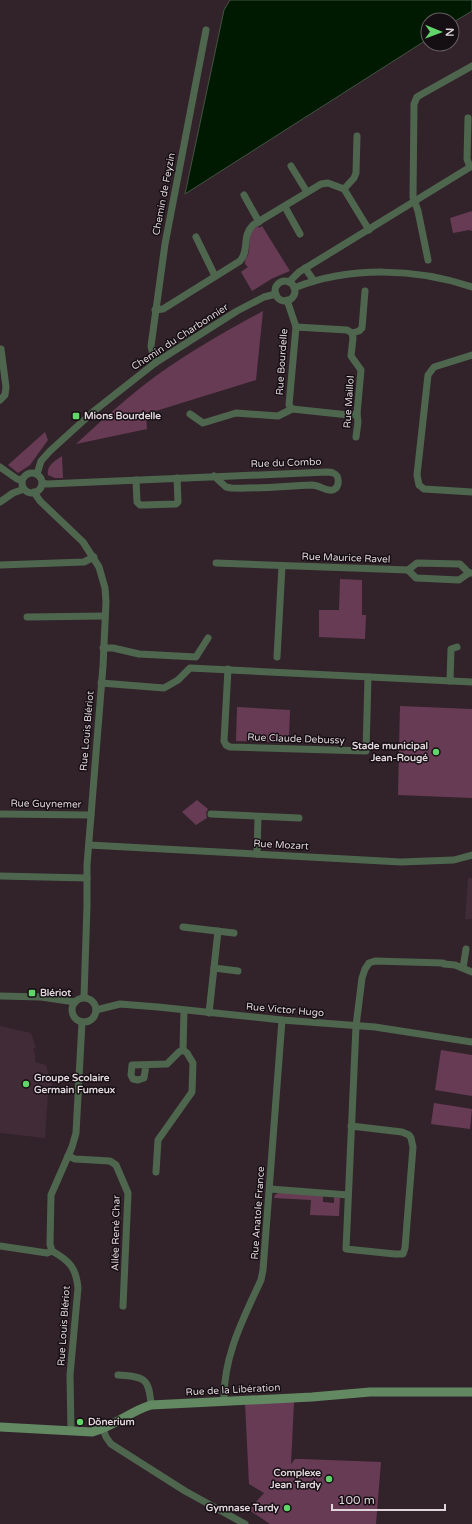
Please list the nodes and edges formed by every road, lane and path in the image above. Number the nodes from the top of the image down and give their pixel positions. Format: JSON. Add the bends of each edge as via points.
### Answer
{"nodes":[{"id":1,"x":206,"y":30,"type":"dead end"},
{"id":2,"x":472,"y":66,"type":"edge"},
{"id":3,"x":468,"y":118,"type":"dead end"},
{"id":4,"x":357,"y":136,"type":"dead end"},
{"id":5,"x":291,"y":166,"type":"dead end"},
{"id":6,"x":471,"y":166,"type":"edge"},
{"id":7,"x":344,"y":189,"type":"junction"},
{"id":8,"x":307,"y":192,"type":"junction"},
{"id":9,"x":244,"y":195,"type":"dead end"},
{"id":10,"x":414,"y":200,"type":"junction"},
{"id":11,"x":285,"y":207,"type":"junction"},
{"id":12,"x":260,"y":222,"type":"junction"},
{"id":13,"x":369,"y":230,"type":"junction"},
{"id":14,"x":300,"y":234,"type":"dead end"},
{"id":15,"x":196,"y":237,"type":"dead end"},
{"id":16,"x":428,"y":260,"type":"dead end"},
{"id":17,"x":305,"y":268,"type":"junction"},
{"id":18,"x":215,"y":276,"type":"junction"},
{"id":19,"x":314,"y":280,"type":"junction"},
{"id":20,"x":289,"y":282,"type":"junction"},
{"id":21,"x":472,"y":287,"type":"edge"},
{"id":22,"x":294,"y":288,"type":"junction"},
{"id":23,"x":365,"y":291,"type":"dead end"},
{"id":24,"x":276,"y":294,"type":"junction"},
{"id":25,"x":287,"y":300,"type":"junction"},
{"id":26,"x":155,"y":310,"type":"junction"},
{"id":27,"x":296,"y":327,"type":"junction"},
{"id":28,"x":352,"y":333,"type":"junction"},
{"id":29,"x":1,"y":349,"type":"edge"},
{"id":30,"x":472,"y":355,"type":"edge"},
{"id":31,"x":155,"y":363,"type":"junction"},
{"id":32,"x":0,"y":400,"type":"edge"},
{"id":33,"x":292,"y":409,"type":"junction"},
{"id":34,"x":190,"y":414,"type":"dead end"},
{"id":35,"x":357,"y":414,"type":"junction"},
{"id":36,"x":356,"y":437,"type":"dead end"},
{"id":37,"x":0,"y":467,"type":"edge"},
{"id":38,"x":37,"y":474,"type":"junction"},
{"id":39,"x":214,"y":476,"type":"junction"},
{"id":40,"x":177,"y":478,"type":"junction"},
{"id":41,"x":22,"y":480,"type":"junction"},
{"id":42,"x":136,"y":480,"type":"junction"},
{"id":43,"x":42,"y":484,"type":"junction"},
{"id":44,"x":24,"y":489,"type":"junction"},
{"id":45,"x":34,"y":492,"type":"junction"},
{"id":46,"x":472,"y":492,"type":"edge"},
{"id":47,"x":0,"y":502,"type":"edge"},
{"id":48,"x":94,"y":557,"type":"junction"},
{"id":49,"x":216,"y":564,"type":"dead end"},
{"id":50,"x":0,"y":565,"type":"edge"},
{"id":51,"x":282,"y":566,"type":"junction"},
{"id":52,"x":408,"y":570,"type":"junction"},
{"id":53,"x":471,"y":573,"type":"edge"},
{"id":54,"x":105,"y":616,"type":"junction"},
{"id":55,"x":27,"y":618,"type":"dead end"},
{"id":56,"x":208,"y":638,"type":"dead end"},
{"id":57,"x":457,"y":647,"type":"dead end"},
{"id":58,"x":103,"y":648,"type":"junction"},
{"id":59,"x":277,"y":657,"type":"dead end"},
{"id":60,"x":228,"y":669,"type":"junction"},
{"id":61,"x":368,"y":677,"type":"junction"},
{"id":62,"x":450,"y":681,"type":"junction"},
{"id":63,"x":472,"y":682,"type":"edge"},
{"id":64,"x":101,"y":684,"type":"junction"},
{"id":65,"x":0,"y":814,"type":"edge"},
{"id":66,"x":211,"y":814,"type":"dead end"},
{"id":67,"x":91,"y":815,"type":"junction"},
{"id":68,"x":258,"y":817,"type":"junction"},
{"id":69,"x":299,"y":818,"type":"dead end"},
{"id":70,"x":89,"y":845,"type":"junction"},
{"id":71,"x":257,"y":854,"type":"junction"},
{"id":72,"x":472,"y":855,"type":"edge"},
{"id":73,"x":0,"y":876,"type":"edge"},
{"id":74,"x":87,"y":878,"type":"junction"},
{"id":75,"x":183,"y":927,"type":"dead end"},
{"id":76,"x":218,"y":931,"type":"junction"},
{"id":77,"x":234,"y":932,"type":"dead end"},
{"id":78,"x":466,"y":949,"type":"dead end"},
{"id":79,"x":214,"y":968,"type":"junction"},
{"id":80,"x":463,"y":968,"type":"junction"},
{"id":81,"x":238,"y":971,"type":"dead end"},
{"id":82,"x":472,"y":972,"type":"edge"},
{"id":83,"x":0,"y":996,"type":"edge"},
{"id":84,"x":84,"y":997,"type":"junction"},
{"id":85,"x":58,"y":1000,"type":"junction"},
{"id":86,"x":75,"y":1002,"type":"junction"},
{"id":87,"x":96,"y":1010,"type":"junction"},
{"id":88,"x":184,"y":1010,"type":"junction"},
{"id":89,"x":72,"y":1011,"type":"junction"},
{"id":90,"x":209,"y":1013,"type":"junction"},
{"id":91,"x":282,"y":1020,"type":"junction"},
{"id":92,"x":82,"y":1022,"type":"junction"},
{"id":93,"x":356,"y":1026,"type":"junction"},
{"id":94,"x":472,"y":1042,"type":"edge"},
{"id":95,"x":183,"y":1050,"type":"junction"},
{"id":96,"x":146,"y":1065,"type":"dead end"},
{"id":97,"x":351,"y":1126,"type":"junction"},
{"id":98,"x":68,"y":1156,"type":"junction"},
{"id":99,"x":156,"y":1172,"type":"dead end"},
{"id":100,"x":270,"y":1189,"type":"junction"},
{"id":101,"x":348,"y":1195,"type":"junction"},
{"id":102,"x":0,"y":1246,"type":"edge"},
{"id":103,"x":52,"y":1251,"type":"junction"},
{"id":104,"x":123,"y":1306,"type":"dead end"},
{"id":105,"x":118,"y":1375,"type":"dead end"},
{"id":106,"x":472,"y":1392,"type":"edge"},
{"id":107,"x":224,"y":1401,"type":"junction"},
{"id":108,"x":152,"y":1406,"type":"junction"},
{"id":109,"x":0,"y":1427,"type":"edge"},
{"id":110,"x":103,"y":1429,"type":"junction"},
{"id":111,"x":71,"y":1431,"type":"junction"},
{"id":112,"x":246,"y":1524,"type":"edge"}],
"edges":[{"from":1,"to":26,"type":"street","name":"Chemin de Feyzin"},
{"from":2,"to":10,"type":"street","via":[[415,100]]},
{"from":3,"to":6,"type":"street","via":[[467,159]]},
{"from":4,"to":7,"type":"street","via":[[356,173]]},
{"from":5,"to":8,"type":"street"},
{"from":6,"to":10,"type":"street"},
{"from":7,"to":8,"type":"street","via":[[328,183]]},
{"from":7,"to":13,"type":"street"},
{"from":8,"to":11,"type":"street"},
{"from":9,"to":12,"type":"street"},
{"from":10,"to":13,"type":"street"},
{"from":10,"to":16,"type":"street"},
{"from":11,"to":12,"type":"street"},
{"from":11,"to":14,"type":"street"},
{"from":12,"to":18,"type":"street","via":[[253,225],[247,233],[243,257]]},
{"from":13,"to":17,"type":"street"},
{"from":15,"to":18,"type":"street"},
{"from":17,"to":19,"type":"street"},
{"from":17,"to":20,"type":"street"},
{"from":18,"to":26,"type":"street","via":[[163,309]]},
{"from":19,"to":21,"type":"street","via":[[376,272],[436,278]]},
{"from":19,"to":22,"type":"street"},
{"from":20,"to":22,"type":"street"},
{"from":20,"to":24,"type":"street","via":[[283,281],[278,284]]},
{"from":22,"to":25,"type":"street","via":[[294,294]]},
{"from":23,"to":28,"type":"street","via":[[362,328],[359,332]]},
{"from":24,"to":25,"type":"street","via":[[281,300]]},
{"from":24,"to":31,"type":"street","name":"Chemin du Charbonnier","via":[[264,297],[237,312]]},
{"from":25,"to":27,"type":"street","name":"Rue Bourdelle"},
{"from":26,"to":31,"type":"street","name":"Chemin de Feyzin","via":[[151,346]]},
{"from":27,"to":28,"type":"street","via":[[347,330]]},
{"from":27,"to":33,"type":"street","name":"Rue Bourdelle","via":[[289,405]]},
{"from":28,"to":35,"type":"street","name":"Rue Maillol","via":[[351,356],[361,370]]},
{"from":29,"to":32,"type":"street","via":[[6,387],[5,395]]},
{"from":30,"to":46,"type":"street","via":[[434,367],[428,375],[417,475],[419,484],[424,489]]},
{"from":31,"to":38,"type":"street","name":"Chemin du Charbonnier","via":[[94,411],[50,451],[41,461]]},
{"from":33,"to":34,"type":"street","via":[[278,416],[236,413],[203,423]]},
{"from":33,"to":35,"type":"street","name":"Rue Bourdelle"},
{"from":35,"to":36,"type":"street","name":"Rue Maillol"},
{"from":37,"to":41,"type":"street"},
{"from":38,"to":41,"type":"street","via":[[28,474]]},
{"from":38,"to":43,"type":"street"},
{"from":39,"to":39,"type":"street","name":"Rue du Combo","via":[[226,487],[231,488],[315,485],[330,490],[337,486],[338,481],[333,472]]},
{"from":39,"to":40,"type":"street","name":"Rue du Combo"},
{"from":40,"to":42,"type":"street","name":"Rue du Combo"},
{"from":40,"to":42,"type":"street","via":[[176,504],[140,505],[137,502]]},
{"from":41,"to":44,"type":"street"},
{"from":42,"to":43,"type":"street","name":"Rue du Combo"},
{"from":43,"to":45,"type":"street"},
{"from":44,"to":45,"type":"street"},
{"from":44,"to":47,"type":"street"},
{"from":45,"to":48,"type":"street","name":"Rue Louis Blériot","via":[[40,501],[83,542]]},
{"from":48,"to":50,"type":"street","via":[[84,562]]},
{"from":48,"to":54,"type":"street","name":"Rue Louis Blériot","via":[[105,588]]},
{"from":49,"to":51,"type":"street","name":"Rue Maurice Ravel"},
{"from":51,"to":52,"type":"street","name":"Rue Maurice Ravel"},
{"from":51,"to":59,"type":"street"},
{"from":52,"to":53,"type":"street","name":"Rue Maurice Ravel","via":[[416,578],[459,580]]},
{"from":52,"to":53,"type":"street","name":"Rue Maurice Ravel","via":[[417,563],[460,564]]},
{"from":54,"to":55,"type":"street"},
{"from":54,"to":58,"type":"street","name":"Rue Louis Blériot"},
{"from":56,"to":58,"type":"street","via":[[196,657],[139,654]]},
{"from":57,"to":62,"type":"street","via":[[451,649]]},
{"from":58,"to":64,"type":"street","name":"Rue Louis Blériot"},
{"from":60,"to":61,"type":"street"},
{"from":60,"to":61,"type":"street","name":"Rue Claude Debussy","via":[[224,741],[230,747],[366,751]]},
{"from":60,"to":64,"type":"street","via":[[190,668],[178,680],[164,688]]},
{"from":61,"to":62,"type":"street"},
{"from":62,"to":63,"type":"street"},
{"from":64,"to":67,"type":"street","name":"Rue Louis Blériot"},
{"from":65,"to":67,"type":"street","name":"Rue Guynemer"},
{"from":66,"to":68,"type":"street"},
{"from":67,"to":70,"type":"street","name":"Rue Louis Blériot"},
{"from":68,"to":69,"type":"street"},
{"from":68,"to":71,"type":"street"},
{"from":70,"to":71,"type":"street","name":"Rue Mozart"},
{"from":70,"to":74,"type":"street","name":"Rue Louis Blériot"},
{"from":71,"to":72,"type":"street","name":"Rue Mozart","via":[[401,862],[454,860]]},
{"from":73,"to":74,"type":"street"},
{"from":74,"to":84,"type":"street","name":"Rue Louis Blériot"},
{"from":75,"to":76,"type":"street"},
{"from":76,"to":77,"type":"street"},
{"from":76,"to":79,"type":"street"},
{"from":78,"to":80,"type":"street"},
{"from":79,"to":81,"type":"street"},
{"from":79,"to":90,"type":"street"},
{"from":80,"to":82,"type":"street"},
{"from":80,"to":93,"type":"street","via":[[455,965],[383,960],[369,963],[362,978]]},
{"from":83,"to":85,"type":"street"},
{"from":84,"to":86,"type":"street"},
{"from":84,"to":87,"type":"street","via":[[95,1004]]},
{"from":85,"to":86,"type":"street"},
{"from":85,"to":89,"type":"street"},
{"from":86,"to":89,"type":"street"},
{"from":87,"to":88,"type":"street","name":"Rue Victor Hugo","via":[[120,1004]]},
{"from":87,"to":92,"type":"street","via":[[92,1019]]},
{"from":88,"to":90,"type":"street","name":"Rue Victor Hugo"},
{"from":88,"to":95,"type":"street"},
{"from":89,"to":92,"type":"street","via":[[73,1016]]},
{"from":90,"to":91,"type":"street","name":"Rue Victor Hugo"},
{"from":91,"to":93,"type":"street","name":"Rue Victor Hugo"},
{"from":91,"to":100,"type":"street","name":"Rue Anatole France"},
{"from":92,"to":98,"type":"street","via":[[76,1133]]},
{"from":93,"to":94,"type":"street","name":"Rue Victor Hugo"},
{"from":93,"to":97,"type":"street"},
{"from":95,"to":96,"type":"street","via":[[167,1064]]},
{"from":95,"to":99,"type":"street","via":[[193,1063],[192,1092],[158,1140]]},
{"from":97,"to":101,"type":"street"},
{"from":97,"to":101,"type":"street","via":[[402,1132],[411,1138],[411,1183],[403,1254],[346,1248]]},
{"from":98,"to":103,"type":"street","via":[[51,1195]]},
{"from":98,"to":104,"type":"street","name":"Allée René Char","via":[[76,1159],[110,1161],[116,1165],[128,1193]]},
{"from":100,"to":101,"type":"street"},
{"from":100,"to":107,"type":"street","name":"Rue Anatole France","via":[[261,1280],[230,1352]]},
{"from":102,"to":103,"type":"street","via":[[47,1253]]},
{"from":103,"to":111,"type":"street","name":"Rue Louis Blériot","via":[[73,1268],[77,1277],[70,1375]]},
{"from":105,"to":108,"type":"street","via":[[139,1377],[146,1382]]},
{"from":106,"to":107,"type":"main road","name":"Rue de la Libération","via":[[370,1392]]},
{"from":107,"to":108,"type":"main road","name":"Rue de la Libération"},
{"from":108,"to":110,"type":"main road","name":"Rue de la Libération","via":[[130,1414]]},
{"from":109,"to":111,"type":"main road","name":"Rue de la Libération"},
{"from":110,"to":111,"type":"main road","name":"Rue de la Libération","via":[[92,1432]]},
{"from":110,"to":112,"type":"street","via":[[111,1444],[185,1491]]}]}
